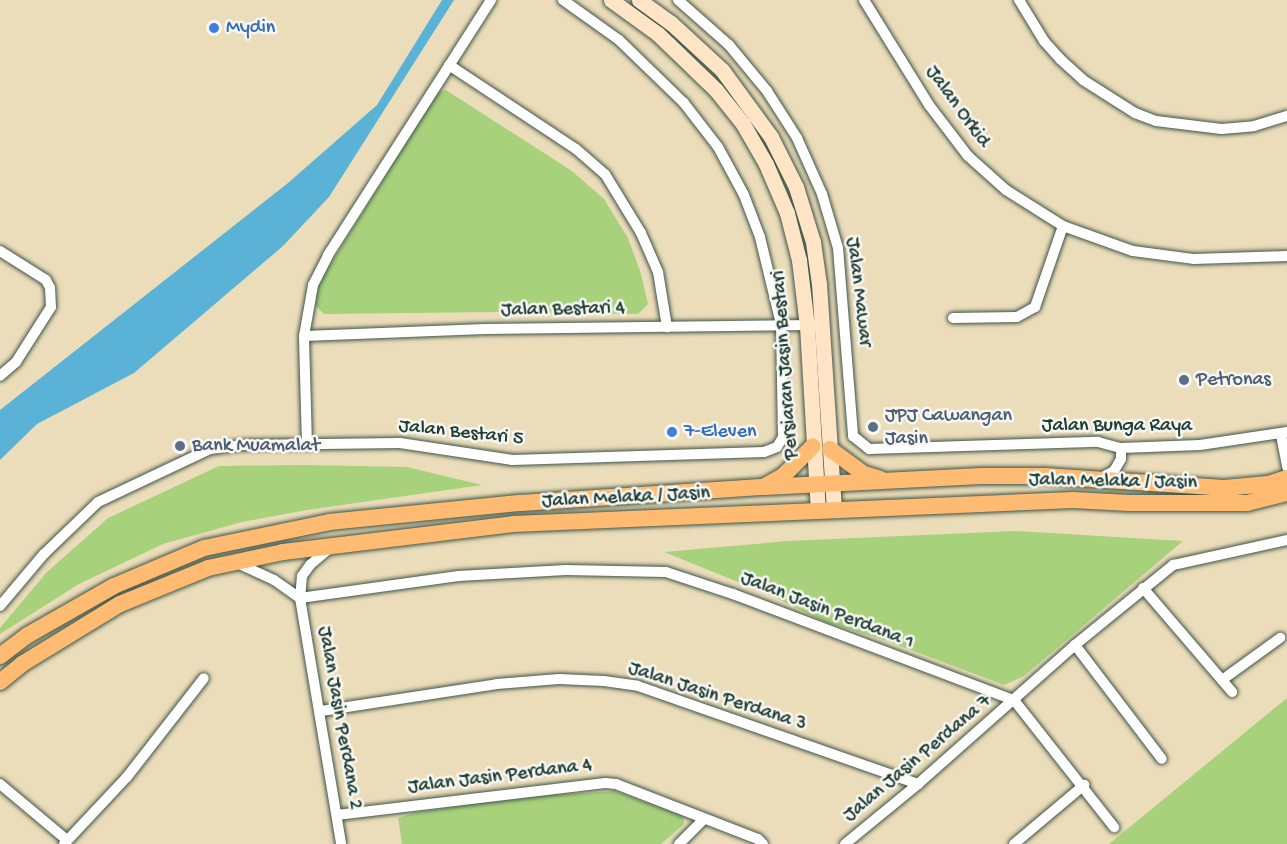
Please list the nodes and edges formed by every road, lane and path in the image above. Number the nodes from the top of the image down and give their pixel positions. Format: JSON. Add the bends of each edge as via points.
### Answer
{"nodes":[{"id":1,"x":491,"y":0,"type":"edge"},
{"id":2,"x":563,"y":0,"type":"edge"},
{"id":3,"x":611,"y":0,"type":"edge"},
{"id":4,"x":678,"y":0,"type":"edge"},
{"id":5,"x":864,"y":0,"type":"edge"},
{"id":6,"x":1019,"y":0,"type":"edge"},
{"id":7,"x":633,"y":3,"type":"edge"},
{"id":8,"x":449,"y":65,"type":"junction"},
{"id":9,"x":1287,"y":116,"type":"edge"},
{"id":10,"x":1063,"y":226,"type":"junction"},
{"id":11,"x":0,"y":250,"type":"edge"},
{"id":12,"x":1287,"y":256,"type":"edge"},
{"id":13,"x":953,"y":318,"type":"dead end"},
{"id":14,"x":781,"y":324,"type":"junction"},
{"id":15,"x":815,"y":325,"type":"junction"},
{"id":16,"x":667,"y":327,"type":"junction"},
{"id":17,"x":304,"y":336,"type":"junction"},
{"id":18,"x":0,"y":376,"type":"edge"},
{"id":19,"x":851,"y":388,"type":"joint"},
{"id":20,"x":1284,"y":434,"type":"edge"},
{"id":21,"x":307,"y":445,"type":"junction"},
{"id":22,"x":813,"y":446,"type":"junction"},
{"id":23,"x":1121,"y":448,"type":"junction"},
{"id":24,"x":830,"y":449,"type":"junction"},
{"id":25,"x":1287,"y":467,"type":"edge"},
{"id":26,"x":1287,"y":478,"type":"edge"},
{"id":27,"x":1098,"y":480,"type":"junction"},
{"id":28,"x":889,"y":481,"type":"junction"},
{"id":29,"x":834,"y":484,"type":"junction"},
{"id":30,"x":815,"y":485,"type":"junction"},
{"id":31,"x":764,"y":487,"type":"junction"},
{"id":32,"x":1287,"y":493,"type":"edge"},
{"id":33,"x":826,"y":509,"type":"junction"},
{"id":34,"x":1287,"y":540,"type":"edge"},
{"id":35,"x":334,"y":545,"type":"junction"},
{"id":36,"x":235,"y":561,"type":"junction"},
{"id":37,"x":1143,"y":588,"type":"junction"},
{"id":38,"x":300,"y":598,"type":"junction"},
{"id":39,"x":0,"y":606,"type":"edge"},
{"id":40,"x":1280,"y":638,"type":"dead end"},
{"id":41,"x":1075,"y":645,"type":"junction"},
{"id":42,"x":0,"y":656,"type":"edge"},
{"id":43,"x":204,"y":678,"type":"dead end"},
{"id":44,"x":1222,"y":680,"type":"junction"},
{"id":45,"x":0,"y":682,"type":"edge"},
{"id":46,"x":1232,"y":692,"type":"dead end"},
{"id":47,"x":1014,"y":700,"type":"junction"},
{"id":48,"x":321,"y":711,"type":"junction"},
{"id":49,"x":1162,"y":759,"type":"dead end"},
{"id":50,"x":0,"y":784,"type":"edge"},
{"id":51,"x":918,"y":784,"type":"junction"},
{"id":52,"x":1083,"y":786,"type":"junction"},
{"id":53,"x":337,"y":814,"type":"junction"},
{"id":54,"x":704,"y":819,"type":"junction"},
{"id":55,"x":1114,"y":827,"type":"dead end"},
{"id":56,"x":65,"y":842,"type":"edge"},
{"id":57,"x":341,"y":844,"type":"edge"},
{"id":58,"x":678,"y":844,"type":"edge"},
{"id":59,"x":763,"y":844,"type":"edge"},
{"id":60,"x":845,"y":844,"type":"edge"},
{"id":61,"x":1014,"y":844,"type":"edge"}],
"edges":[{"from":1,"to":8,"type":"street"},
{"from":2,"to":14,"type":"street","via":[[619,40],[664,81],[718,147],[756,226]]},
{"from":3,"to":7,"type":"street","name":"Persiaran Jasin Bestari"},
{"from":4,"to":19,"type":"street","name":"Jalan Mawar","via":[[729,45],[761,83],[801,148],[822,194],[838,248]]},
{"from":5,"to":10,"type":"street","name":"Jalan Orkid","via":[[928,105],[968,156],[1006,190]]},
{"from":6,"to":9,"type":"street","via":[[1060,59],[1083,80],[1135,114],[1156,121],[1222,129],[1254,126]]},
{"from":7,"to":15,"type":"street","name":"Persiaran Jasin Bestari","via":[[679,29],[722,70],[771,137],[796,187],[813,242]]},
{"from":8,"to":16,"type":"street","via":[[576,149],[605,174],[641,233],[658,272]]},
{"from":8,"to":17,"type":"street","via":[[318,275]]},
{"from":10,"to":12,"type":"street","name":"Jalan Orkid","via":[[1133,250],[1194,259]]},
{"from":10,"to":13,"type":"street","via":[[1035,307],[1017,317]]},
{"from":11,"to":18,"type":"street","via":[[46,280],[51,306],[16,362]]},
{"from":14,"to":15,"type":"street","name":"Jalan Bestari 4"},
{"from":14,"to":16,"type":"street","name":"Jalan Bestari 4"},
{"from":14,"to":21,"type":"street","name":"Jalan Bestari 5","via":[[783,437],[777,447],[764,452],[513,460],[428,445]]},
{"from":15,"to":22,"type":"street","name":"Persiaran Jasin Bestari"},
{"from":15,"to":24,"type":"street","name":"Persiaran Jasin Bestari"},
{"from":16,"to":17,"type":"street","name":"Jalan Bestari 4"},
{"from":17,"to":21,"type":"street"},
{"from":19,"to":23,"type":"street","name":"Jalan Bunga Raya","via":[[853,436],[869,449],[1098,442]]},
{"from":20,"to":23,"type":"street","name":"Jalan Bunga Raya","via":[[1200,445]]},
{"from":20,"to":25,"type":"street"},
{"from":21,"to":39,"type":"street","name":"Jalan Bestari 5","via":[[210,449],[98,502],[44,554]]},
{"from":22,"to":30,"type":"street","name":"Persiaran Jasin Bestari"},
{"from":22,"to":31,"type":"main road","via":[[783,476]]},
{"from":23,"to":27,"type":"street","via":[[1121,459],[1114,471]]},
{"from":24,"to":28,"type":"main road","via":[[864,474]]},
{"from":24,"to":29,"type":"street","name":"Persiaran Jasin Bestari"},
{"from":26,"to":27,"type":"main road","name":"Jalan Melaka / Jasin","via":[[1224,488]]},
{"from":27,"to":28,"type":"main road","name":"Jalan Melaka / Jasin","via":[[1045,476]]},
{"from":28,"to":29,"type":"main road","name":"Jalan Melaka / Jasin"},
{"from":29,"to":30,"type":"main road","name":"Jalan Melaka / Jasin"},
{"from":29,"to":33,"type":"street","name":"Persiaran Jasin Bestari"},
{"from":30,"to":31,"type":"main road","name":"Jalan Melaka / Jasin"},
{"from":30,"to":33,"type":"street","name":"Persiaran Jasin Bestari"},
{"from":31,"to":42,"type":"main road","name":"Jalan Melaka / Jasin","via":[[520,503],[329,522],[204,548],[114,586],[28,635]]},
{"from":32,"to":33,"type":"main road","name":"Jalan Melaka / Jasin","via":[[1247,503],[1073,500]]},
{"from":33,"to":35,"type":"main road","name":"Jalan Melaka / Jasin","via":[[513,524]]},
{"from":34,"to":37,"type":"street","via":[[1173,565]]},
{"from":35,"to":36,"type":"main road","name":"Jalan Melaka / Jasin"},
{"from":35,"to":38,"type":"street","via":[[309,565],[302,576]]},
{"from":36,"to":38,"type":"street"},
{"from":36,"to":45,"type":"main road","name":"Jalan Melaka / Jasin","via":[[120,604],[22,664]]},
{"from":37,"to":41,"type":"street"},
{"from":37,"to":44,"type":"street"},
{"from":38,"to":47,"type":"street","name":"Jalan Jasin Perdana 1","via":[[459,576],[566,570],[666,572]]},
{"from":38,"to":48,"type":"street","name":"Jalan Jasin Perdana 2"},
{"from":40,"to":44,"type":"street"},
{"from":41,"to":47,"type":"street"},
{"from":41,"to":49,"type":"street"},
{"from":43,"to":56,"type":"street","via":[[108,799]]},
{"from":44,"to":46,"type":"street"},
{"from":47,"to":51,"type":"street","name":"Jalan Jasin Perdana 7"},
{"from":47,"to":52,"type":"street"},
{"from":48,"to":51,"type":"street","name":"Jalan Jasin Perdana 3","via":[[497,684],[559,679],[604,681],[638,686]]},
{"from":48,"to":53,"type":"street","name":"Jalan Jasin Perdana 2"},
{"from":50,"to":56,"type":"street"},
{"from":51,"to":60,"type":"street","name":"Jalan Jasin Perdana 7"},
{"from":52,"to":55,"type":"street"},
{"from":52,"to":61,"type":"street"},
{"from":53,"to":54,"type":"street","name":"Jalan Jasin Perdana 4","via":[[605,783]]},
{"from":53,"to":57,"type":"street","name":"Jalan Jasin Perdana 2"},
{"from":54,"to":58,"type":"street"},
{"from":54,"to":59,"type":"street","name":"Jalan Jasin Perdana 4"}]}
